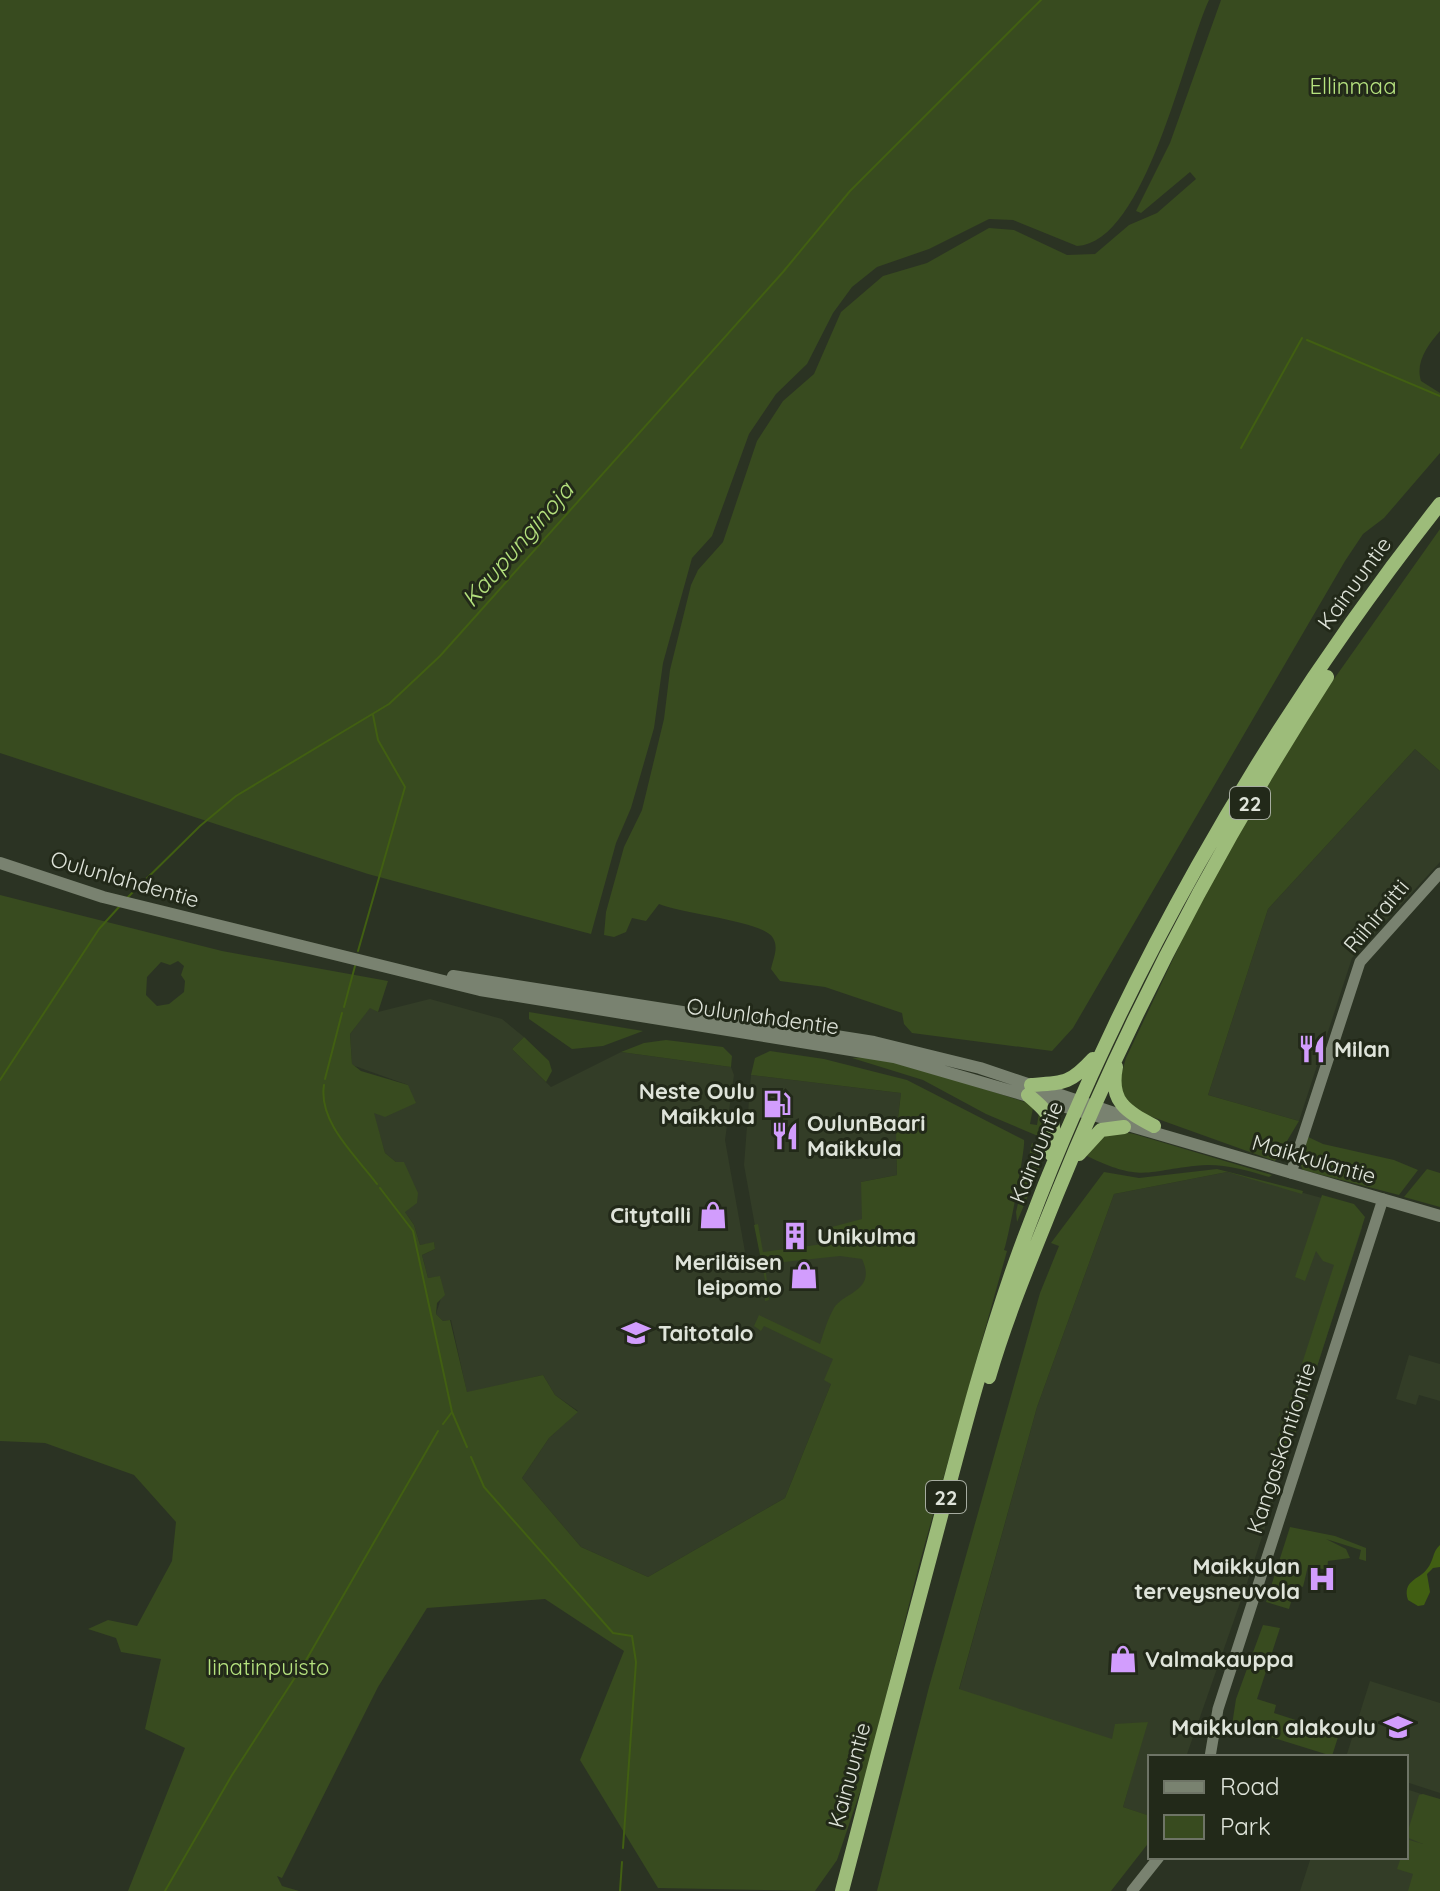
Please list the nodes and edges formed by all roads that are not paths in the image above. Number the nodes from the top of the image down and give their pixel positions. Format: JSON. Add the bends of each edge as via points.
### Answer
{"nodes":[{"id":1,"x":1440,"y":504,"type":"edge"},
{"id":2,"x":1440,"y":519,"type":"edge"},
{"id":3,"x":0,"y":863,"type":"edge"},
{"id":4,"x":1440,"y":873,"type":"edge"},
{"id":5,"x":1102,"y":1050,"type":"junction"},
{"id":6,"x":1118,"y":1053,"type":"junction"},
{"id":7,"x":1030,"y":1090,"type":"junction"},
{"id":8,"x":1085,"y":1109,"type":"junction"},
{"id":9,"x":1154,"y":1126,"type":"junction"},
{"id":10,"x":1124,"y":1127,"type":"junction"},
{"id":11,"x":1177,"y":1140,"type":"junction"},
{"id":12,"x":1291,"y":1173,"type":"junction"},
{"id":13,"x":1065,"y":1174,"type":"junction"},
{"id":14,"x":1042,"y":1193,"type":"junction"},
{"id":15,"x":1383,"y":1199,"type":"junction"},
{"id":16,"x":1440,"y":1216,"type":"edge"},
{"id":17,"x":1210,"y":1755,"type":"edge"},
{"id":18,"x":1157,"y":1859,"type":"edge"},
{"id":19,"x":842,"y":1891,"type":"edge"},
{"id":20,"x":851,"y":1891,"type":"edge"},
{"id":21,"x":1132,"y":1891,"type":"edge"}],
"edges":[{"from":1,"to":5,"type":"highway","name":"Kainuuntie","number":"22","via":[[1292,712],[1162,931]]},
{"from":2,"to":6,"type":"highway","name":"Kainuuntie","number":"22","via":[[1301,717],[1207,874]]},
{"from":3,"to":7,"type":"main road","name":"Oulunlahdentie","via":[[103,897],[426,974],[874,1042]]},
{"from":4,"to":12,"type":"street","name":"Riihiraitti","via":[[1356,970]]},
{"from":5,"to":7,"type":"highway","via":[[1079,1076]]},
{"from":5,"to":8,"type":"highway","name":"Kainuuntie","number":"22"},
{"from":6,"to":8,"type":"highway","name":"Kainuuntie","number":"22"},
{"from":6,"to":9,"type":"highway","via":[[1113,1081],[1117,1101]]},
{"from":7,"to":8,"type":"main road","name":"Oulunlahdentie"},
{"from":7,"to":14,"type":"highway","via":[[1055,1124]]},
{"from":8,"to":9,"type":"main road","name":"Maikkulantie"},
{"from":8,"to":10,"type":"main road","name":"Maikkulantie"},
{"from":8,"to":13,"type":"highway","name":"Kainuuntie","number":"22"},
{"from":8,"to":14,"type":"highway","name":"Kainuuntie","number":"22"},
{"from":9,"to":11,"type":"main road","name":"Maikkulantie"},
{"from":10,"to":11,"type":"main road","name":"Maikkulantie"},
{"from":10,"to":13,"type":"highway","via":[[1101,1130]]},
{"from":11,"to":12,"type":"main road","name":"Maikkulantie"},
{"from":12,"to":15,"type":"main road","name":"Maikkulantie"},
{"from":13,"to":20,"type":"highway","name":"Kainuuntie","number":"22","via":[[983,1396]]},
{"from":14,"to":19,"type":"highway","name":"Kainuuntie","number":"22","via":[[1014,1265],[958,1448]]},
{"from":15,"to":16,"type":"main road","name":"Maikkulantie"},
{"from":15,"to":17,"type":"street","name":"Kangaskontiontie","via":[[1218,1709]]},
{"from":18,"to":21,"type":"street"}]}
